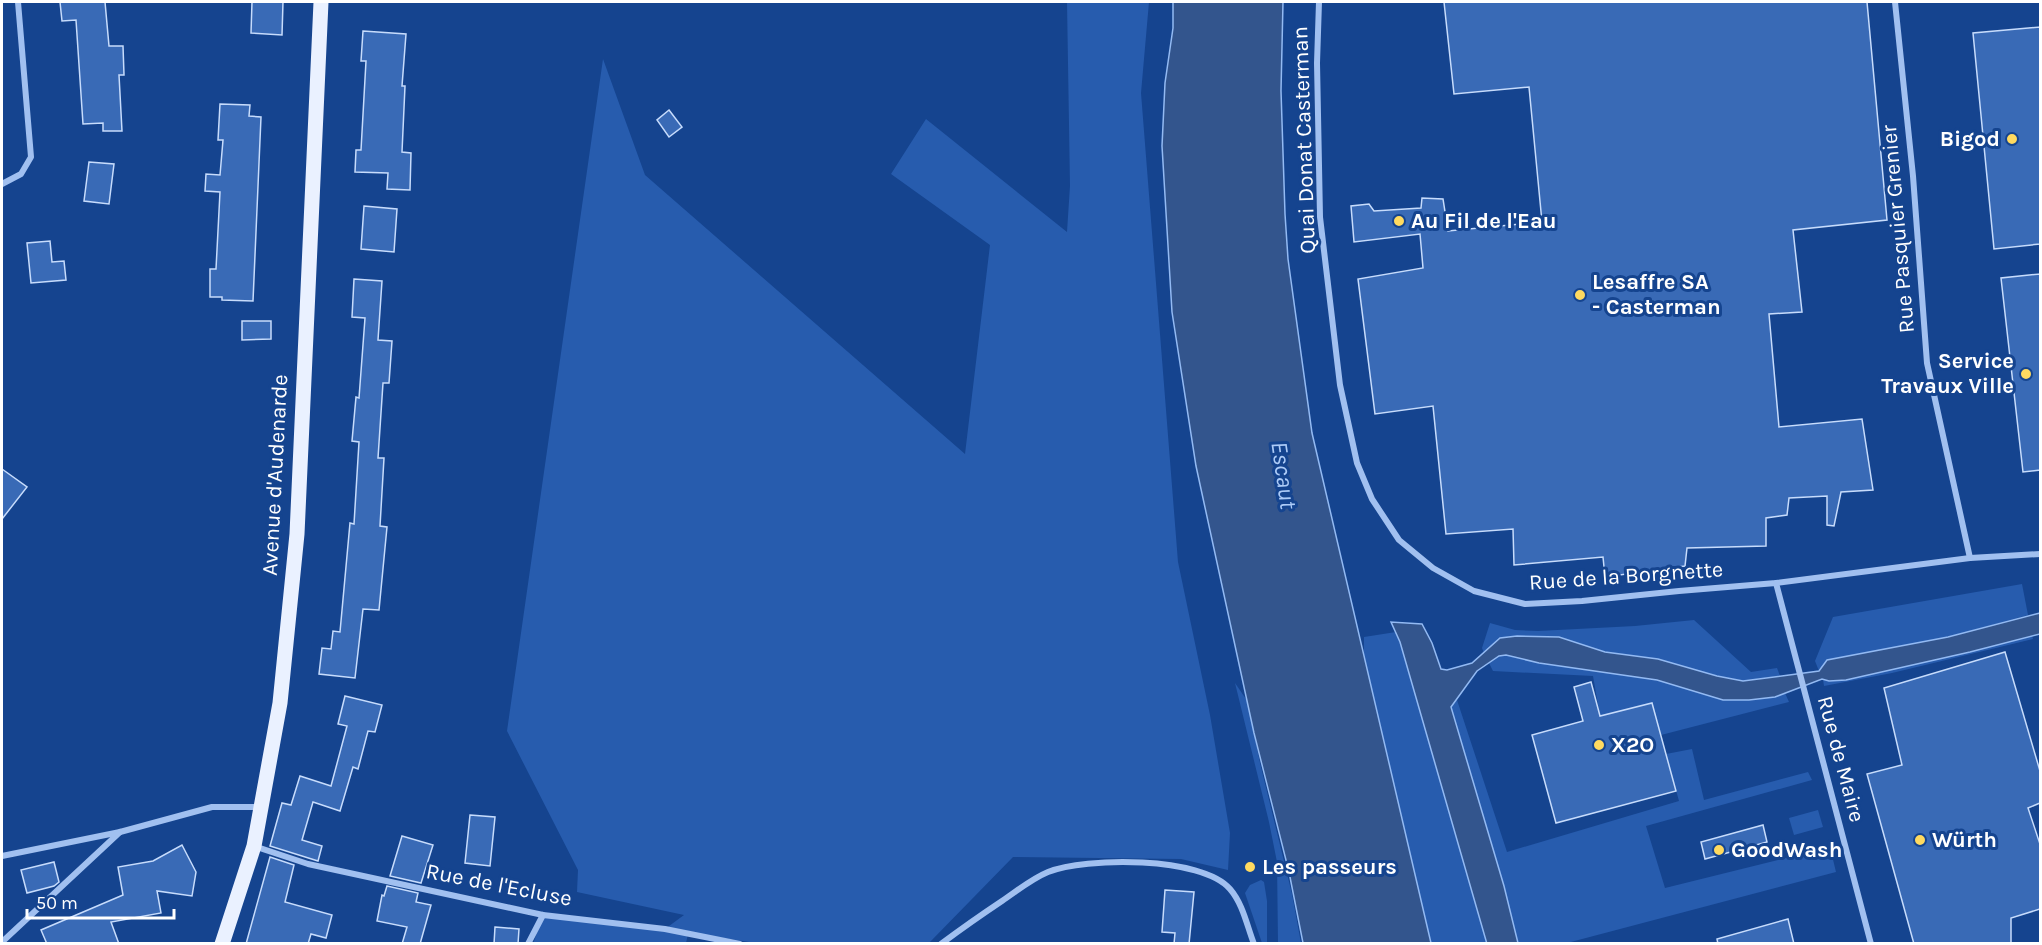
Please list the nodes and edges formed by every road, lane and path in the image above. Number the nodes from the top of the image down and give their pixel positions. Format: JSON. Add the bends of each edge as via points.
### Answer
{"nodes":[{"id":1,"x":18,"y":2,"type":"edge"},
{"id":2,"x":321,"y":2,"type":"edge"},
{"id":3,"x":1319,"y":2,"type":"edge"},
{"id":4,"x":1895,"y":2,"type":"edge"},
{"id":5,"x":2,"y":184,"type":"edge"},
{"id":6,"x":1340,"y":385,"type":"joint"},
{"id":7,"x":2040,"y":554,"type":"edge"},
{"id":8,"x":1970,"y":558,"type":"junction"},
{"id":9,"x":1776,"y":583,"type":"junction"},
{"id":10,"x":262,"y":807,"type":"junction"},
{"id":11,"x":120,"y":832,"type":"junction"},
{"id":12,"x":254,"y":846,"type":"junction"},
{"id":13,"x":2,"y":856,"type":"edge"},
{"id":14,"x":543,"y":915,"type":"junction"},
{"id":15,"x":2,"y":942,"type":"edge"},
{"id":16,"x":222,"y":944,"type":"edge"},
{"id":17,"x":528,"y":944,"type":"edge"},
{"id":18,"x":740,"y":944,"type":"edge"},
{"id":19,"x":941,"y":944,"type":"edge"},
{"id":20,"x":1254,"y":944,"type":"edge"},
{"id":21,"x":1871,"y":944,"type":"edge"}],
"edges":[{"from":1,"to":5,"type":"street","via":[[31,157],[21,174]]},
{"from":2,"to":10,"type":"main road","name":"Avenue d'Audenarde","via":[[297,534],[280,702]]},
{"from":3,"to":6,"type":"street","name":"Quai Donat Casterman","via":[[1320,217]]},
{"from":4,"to":8,"type":"street","name":"Rue Pasquier Grenier","via":[[1927,363]]},
{"from":6,"to":9,"type":"street","name":"Rue de la Borgnette","via":[[1357,464],[1372,499],[1399,540],[1433,568],[1473,591],[1526,604]]},
{"from":7,"to":8,"type":"street","name":"Rue de la Borgnette"},
{"from":8,"to":9,"type":"street","name":"Rue de la Borgnette"},
{"from":9,"to":21,"type":"street","name":"Rue de Maire"},
{"from":10,"to":11,"type":"street","via":[[212,807]]},
{"from":10,"to":12,"type":"main road","name":"Avenue d'Audenarde"},
{"from":11,"to":13,"type":"street"},
{"from":11,"to":15,"type":"street"},
{"from":12,"to":14,"type":"street","name":"Rue de l'Ecluse","via":[[308,864]]},
{"from":12,"to":16,"type":"main road","name":"Avenue d'Audenarde"},
{"from":14,"to":17,"type":"street"},
{"from":14,"to":18,"type":"street","name":"Rue de l'Ecluse","via":[[665,929]]},
{"from":19,"to":20,"type":"street","via":[[1049,872],[1069,866],[1139,862],[1180,868],[1216,879],[1229,888],[1239,902]]}]}
